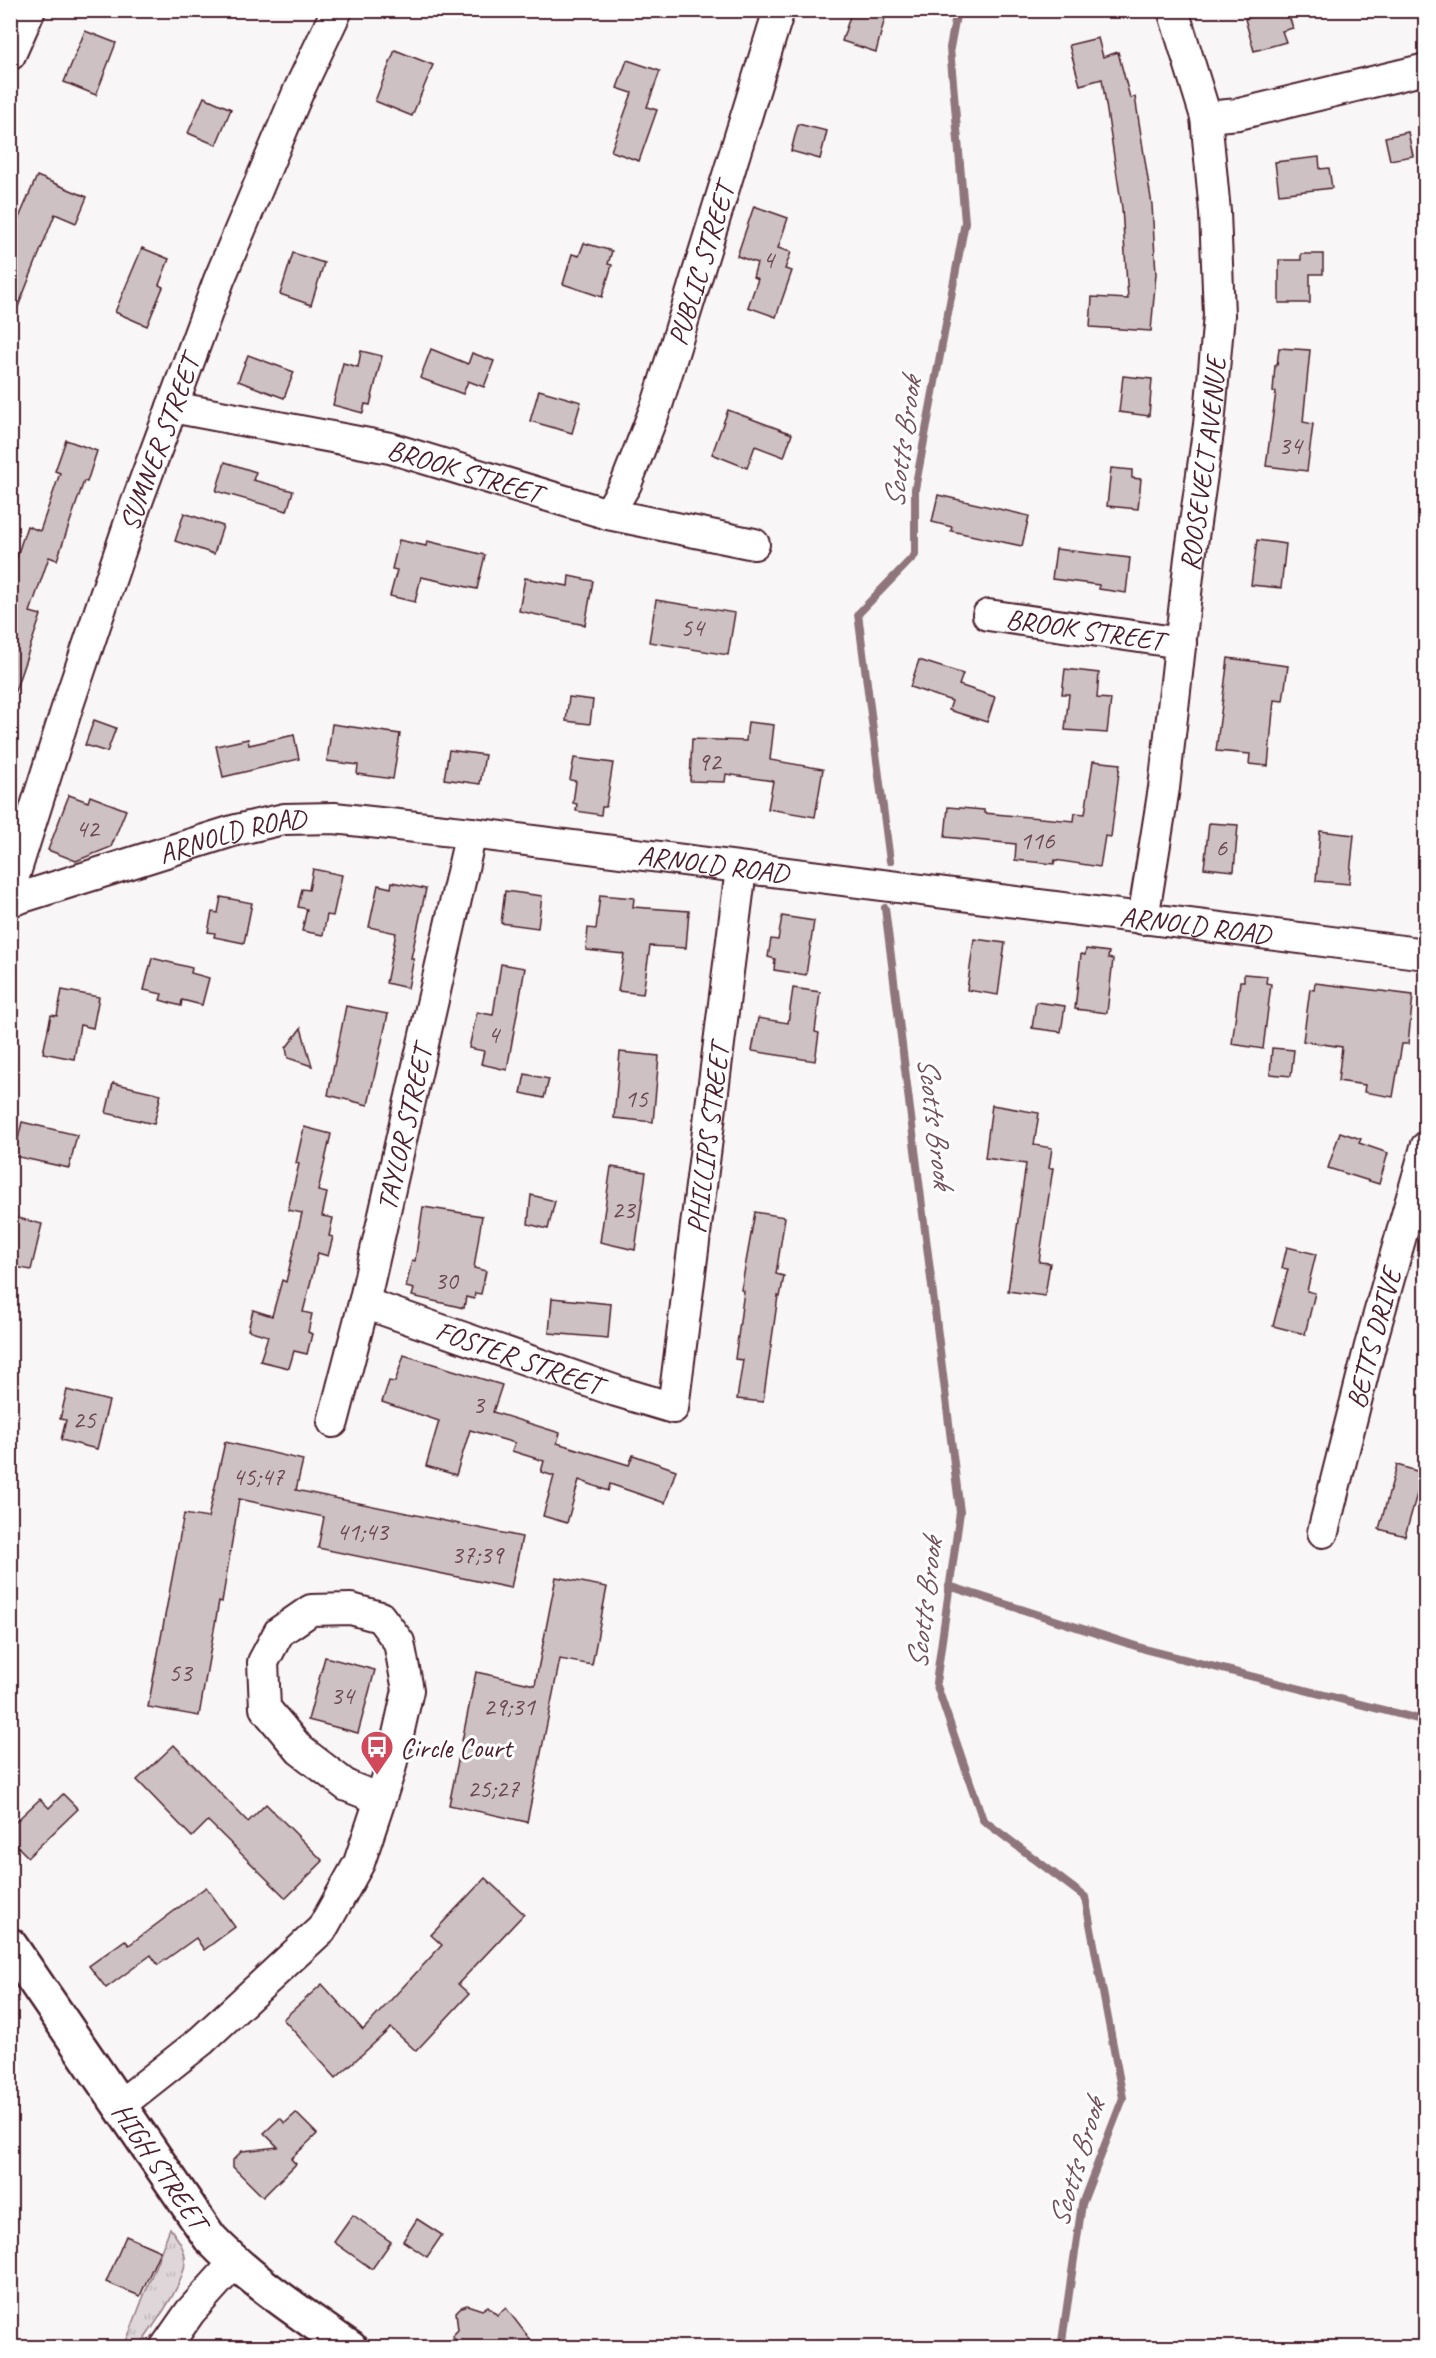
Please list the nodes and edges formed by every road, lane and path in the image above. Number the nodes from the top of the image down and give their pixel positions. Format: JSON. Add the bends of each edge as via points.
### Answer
{"nodes":[{"id":1,"x":30,"y":10,"type":"edge"},
{"id":2,"x":338,"y":10,"type":"edge"},
{"id":3,"x":779,"y":10,"type":"edge"},
{"id":4,"x":1173,"y":10,"type":"edge"},
{"id":5,"x":10,"y":55,"type":"edge"},
{"id":6,"x":1425,"y":69,"type":"edge"},
{"id":7,"x":1206,"y":117,"type":"junction"},
{"id":8,"x":172,"y":407,"type":"junction"},
{"id":9,"x":608,"y":514,"type":"junction"},
{"id":10,"x":754,"y":544,"type":"dead end"},
{"id":11,"x":988,"y":615,"type":"dead end"},
{"id":12,"x":1181,"y":644,"type":"junction"},
{"id":13,"x":471,"y":833,"type":"junction"},
{"id":14,"x":741,"y":869,"type":"junction"},
{"id":15,"x":10,"y":889,"type":"edge"},
{"id":16,"x":10,"y":901,"type":"edge"},
{"id":17,"x":1143,"y":919,"type":"junction"},
{"id":18,"x":1425,"y":954,"type":"edge"},
{"id":19,"x":1425,"y":1147,"type":"edge"},
{"id":20,"x":364,"y":1303,"type":"junction"},
{"id":21,"x":673,"y":1408,"type":"joint"},
{"id":22,"x":333,"y":1422,"type":"dead end"},
{"id":23,"x":1323,"y":1532,"type":"dead end"},
{"id":24,"x":380,"y":1799,"type":"junction"},
{"id":25,"x":10,"y":1945,"type":"edge"},
{"id":26,"x":120,"y":2105,"type":"junction"},
{"id":27,"x":234,"y":2264,"type":"junction"},
{"id":28,"x":165,"y":2348,"type":"edge"},
{"id":29,"x":350,"y":2348,"type":"edge"}],
"edges":[{"from":1,"to":5,"type":"street"},
{"from":2,"to":8,"type":"street","name":"SUMNER STREET","via":[[299,90],[219,280]]},
{"from":3,"to":9,"type":"street","name":"PUBLIC STREET","via":[[658,402],[626,484]]},
{"from":4,"to":7,"type":"street","name":"ROOSEVELT AVENUE"},
{"from":6,"to":7,"type":"street","via":[[1239,114]]},
{"from":7,"to":12,"type":"street","name":"ROOSEVELT AVENUE","via":[[1215,212],[1218,315],[1209,425]]},
{"from":8,"to":9,"type":"street","name":"BROOK STREET","via":[[390,448]]},
{"from":8,"to":15,"type":"street","name":"SUMNER STREET","via":[[67,708]]},
{"from":9,"to":10,"type":"street","name":"BROOK STREET"},
{"from":11,"to":12,"type":"street","name":"BROOK STREET"},
{"from":12,"to":17,"type":"street","name":"ROOSEVELT AVENUE"},
{"from":13,"to":14,"type":"street","name":"ARNOLD ROAD"},
{"from":13,"to":16,"type":"street","name":"ARNOLD ROAD","via":[[334,818],[284,819],[236,830]]},
{"from":13,"to":20,"type":"street","name":"TAYLOR STREET"},
{"from":14,"to":17,"type":"street","name":"ARNOLD ROAD"},
{"from":14,"to":21,"type":"street","name":"PHILLIPS STREET"},
{"from":17,"to":18,"type":"street","name":"ARNOLD ROAD"},
{"from":19,"to":23,"type":"street","name":"BETTS DRIVE"},
{"from":20,"to":21,"type":"street","name":"FOSTER STREET"},
{"from":20,"to":22,"type":"street","name":"TAYLOR STREET"},
{"from":24,"to":24,"type":"street","via":[[408,1690],[399,1642],[380,1617],[351,1610],[311,1610],[279,1632],[263,1662],[265,1708],[300,1750],[347,1786]]},
{"from":24,"to":26,"type":"street","via":[[359,1863],[322,1929],[201,2041]]},
{"from":25,"to":26,"type":"street","name":"HIGH STREET"},
{"from":26,"to":27,"type":"street","name":"HIGH STREET","via":[[210,2238]]},
{"from":27,"to":28,"type":"street","via":[[190,2312]]},
{"from":27,"to":29,"type":"street","name":"HIGH STREET"}]}
